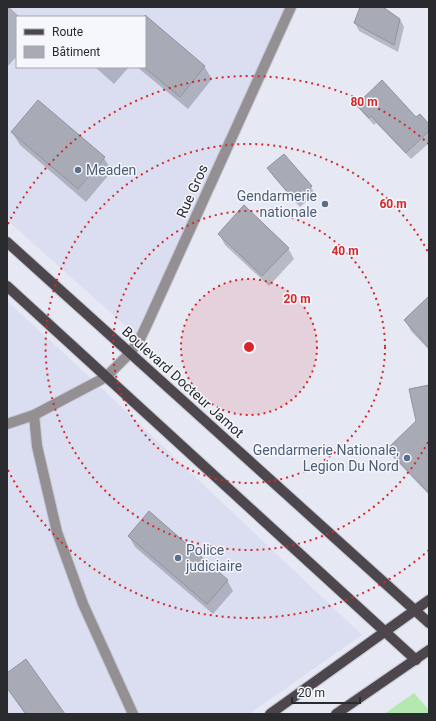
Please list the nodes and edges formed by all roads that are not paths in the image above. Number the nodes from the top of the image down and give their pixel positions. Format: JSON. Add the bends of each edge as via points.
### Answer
{"nodes":[{"id":1,"x":291,"y":7,"type":"edge"},
{"id":2,"x":7,"y":242,"type":"edge"},
{"id":3,"x":7,"y":286,"type":"edge"},
{"id":4,"x":130,"y":353,"type":"junction"},
{"id":5,"x":106,"y":377,"type":"junction"},
{"id":6,"x":34,"y":415,"type":"junction"},
{"id":7,"x":7,"y":424,"type":"edge"},
{"id":8,"x":429,"y":600,"type":"edge"},
{"id":9,"x":414,"y":610,"type":"junction"},
{"id":10,"x":429,"y":623,"type":"edge"},
{"id":11,"x":386,"y":632,"type":"junction"},
{"id":12,"x":429,"y":650,"type":"edge"},
{"id":13,"x":416,"y":660,"type":"junction"},
{"id":14,"x":133,"y":714,"type":"edge"},
{"id":15,"x":270,"y":714,"type":"edge"},
{"id":16,"x":336,"y":714,"type":"edge"}],
"edges":[{"from":1,"to":4,"type":"street","name":"Rue Gros","via":[[148,322]]},
{"from":2,"to":4,"type":"main road","name":"Boulevard Docteur Jamot"},
{"from":3,"to":5,"type":"main road"},
{"from":4,"to":5,"type":"street","name":"Rue Gros"},
{"from":4,"to":9,"type":"main road","name":"Boulevard Docteur Jamot"},
{"from":5,"to":6,"type":"street","name":"Rue Gros"},
{"from":5,"to":11,"type":"main road"},
{"from":6,"to":7,"type":"street","name":"Rue Gros"},
{"from":6,"to":14,"type":"street","via":[[37,446],[57,532],[83,604]]},
{"from":8,"to":9,"type":"main road"},
{"from":9,"to":10,"type":"main road","name":"Boulevard Docteur Jamot"},
{"from":9,"to":11,"type":"main road"},
{"from":11,"to":13,"type":"main road"},
{"from":11,"to":15,"type":"main road"},
{"from":12,"to":13,"type":"main road"},
{"from":13,"to":16,"type":"main road"}]}
